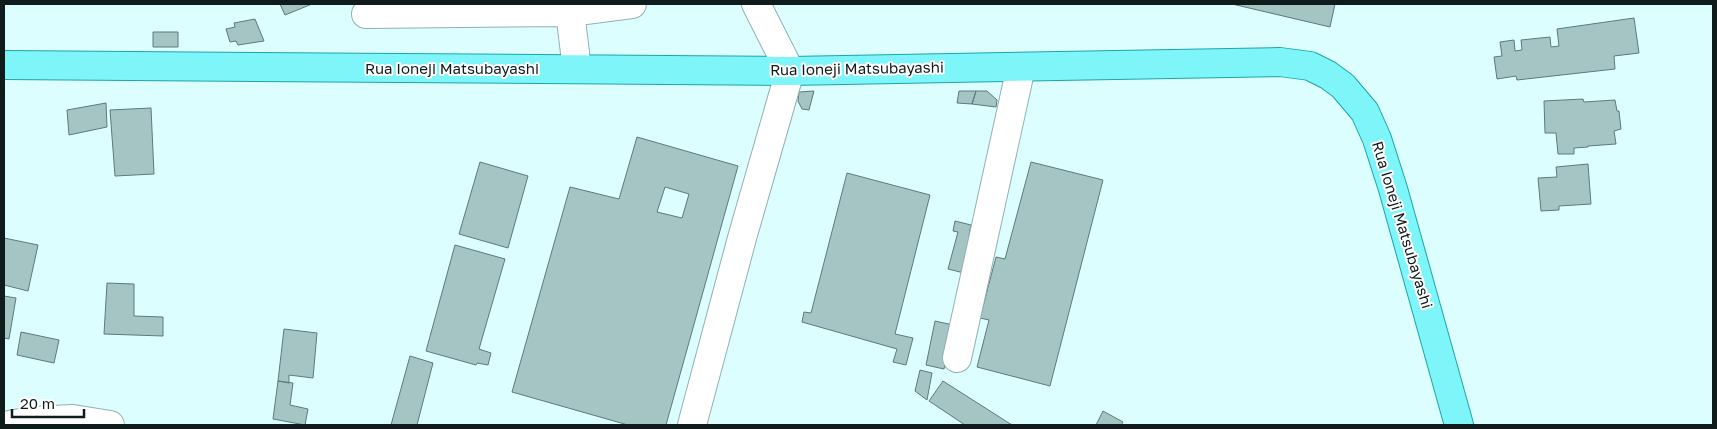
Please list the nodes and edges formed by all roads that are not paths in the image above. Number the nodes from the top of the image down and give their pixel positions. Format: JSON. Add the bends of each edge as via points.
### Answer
{"nodes":[{"id":1,"x":632,"y":4,"type":"edge"},
{"id":2,"x":756,"y":4,"type":"edge"},
{"id":3,"x":570,"y":12,"type":"junction"},
{"id":4,"x":366,"y":14,"type":"dead end"},
{"id":5,"x":4,"y":65,"type":"edge"},
{"id":6,"x":1021,"y":66,"type":"junction"},
{"id":7,"x":576,"y":69,"type":"junction"},
{"id":8,"x":790,"y":71,"type":"junction"},
{"id":9,"x":957,"y":358,"type":"dead end"},
{"id":10,"x":10,"y":425,"type":"edge"},
{"id":11,"x":110,"y":425,"type":"edge"},
{"id":12,"x":692,"y":425,"type":"edge"},
{"id":13,"x":1460,"y":425,"type":"edge"}],
"edges":[{"from":1,"to":3,"type":"street"},
{"from":2,"to":8,"type":"street"},
{"from":3,"to":4,"type":"street"},
{"from":3,"to":7,"type":"street"},
{"from":5,"to":7,"type":"main road","name":"Rua Ioneji Matsubayashi"},
{"from":6,"to":8,"type":"main road","name":"Rua Ioneji Matsubayashi"},
{"from":6,"to":9,"type":"street"},
{"from":6,"to":13,"type":"main road","name":"Rua Ioneji Matsubayashi","via":[[1280,62],[1310,66],[1343,86],[1365,112],[1377,139]]},
{"from":7,"to":8,"type":"main road","name":"Rua Ioneji Matsubayashi"},
{"from":8,"to":12,"type":"street"},
{"from":10,"to":11,"type":"street","via":[[72,419]]}]}
